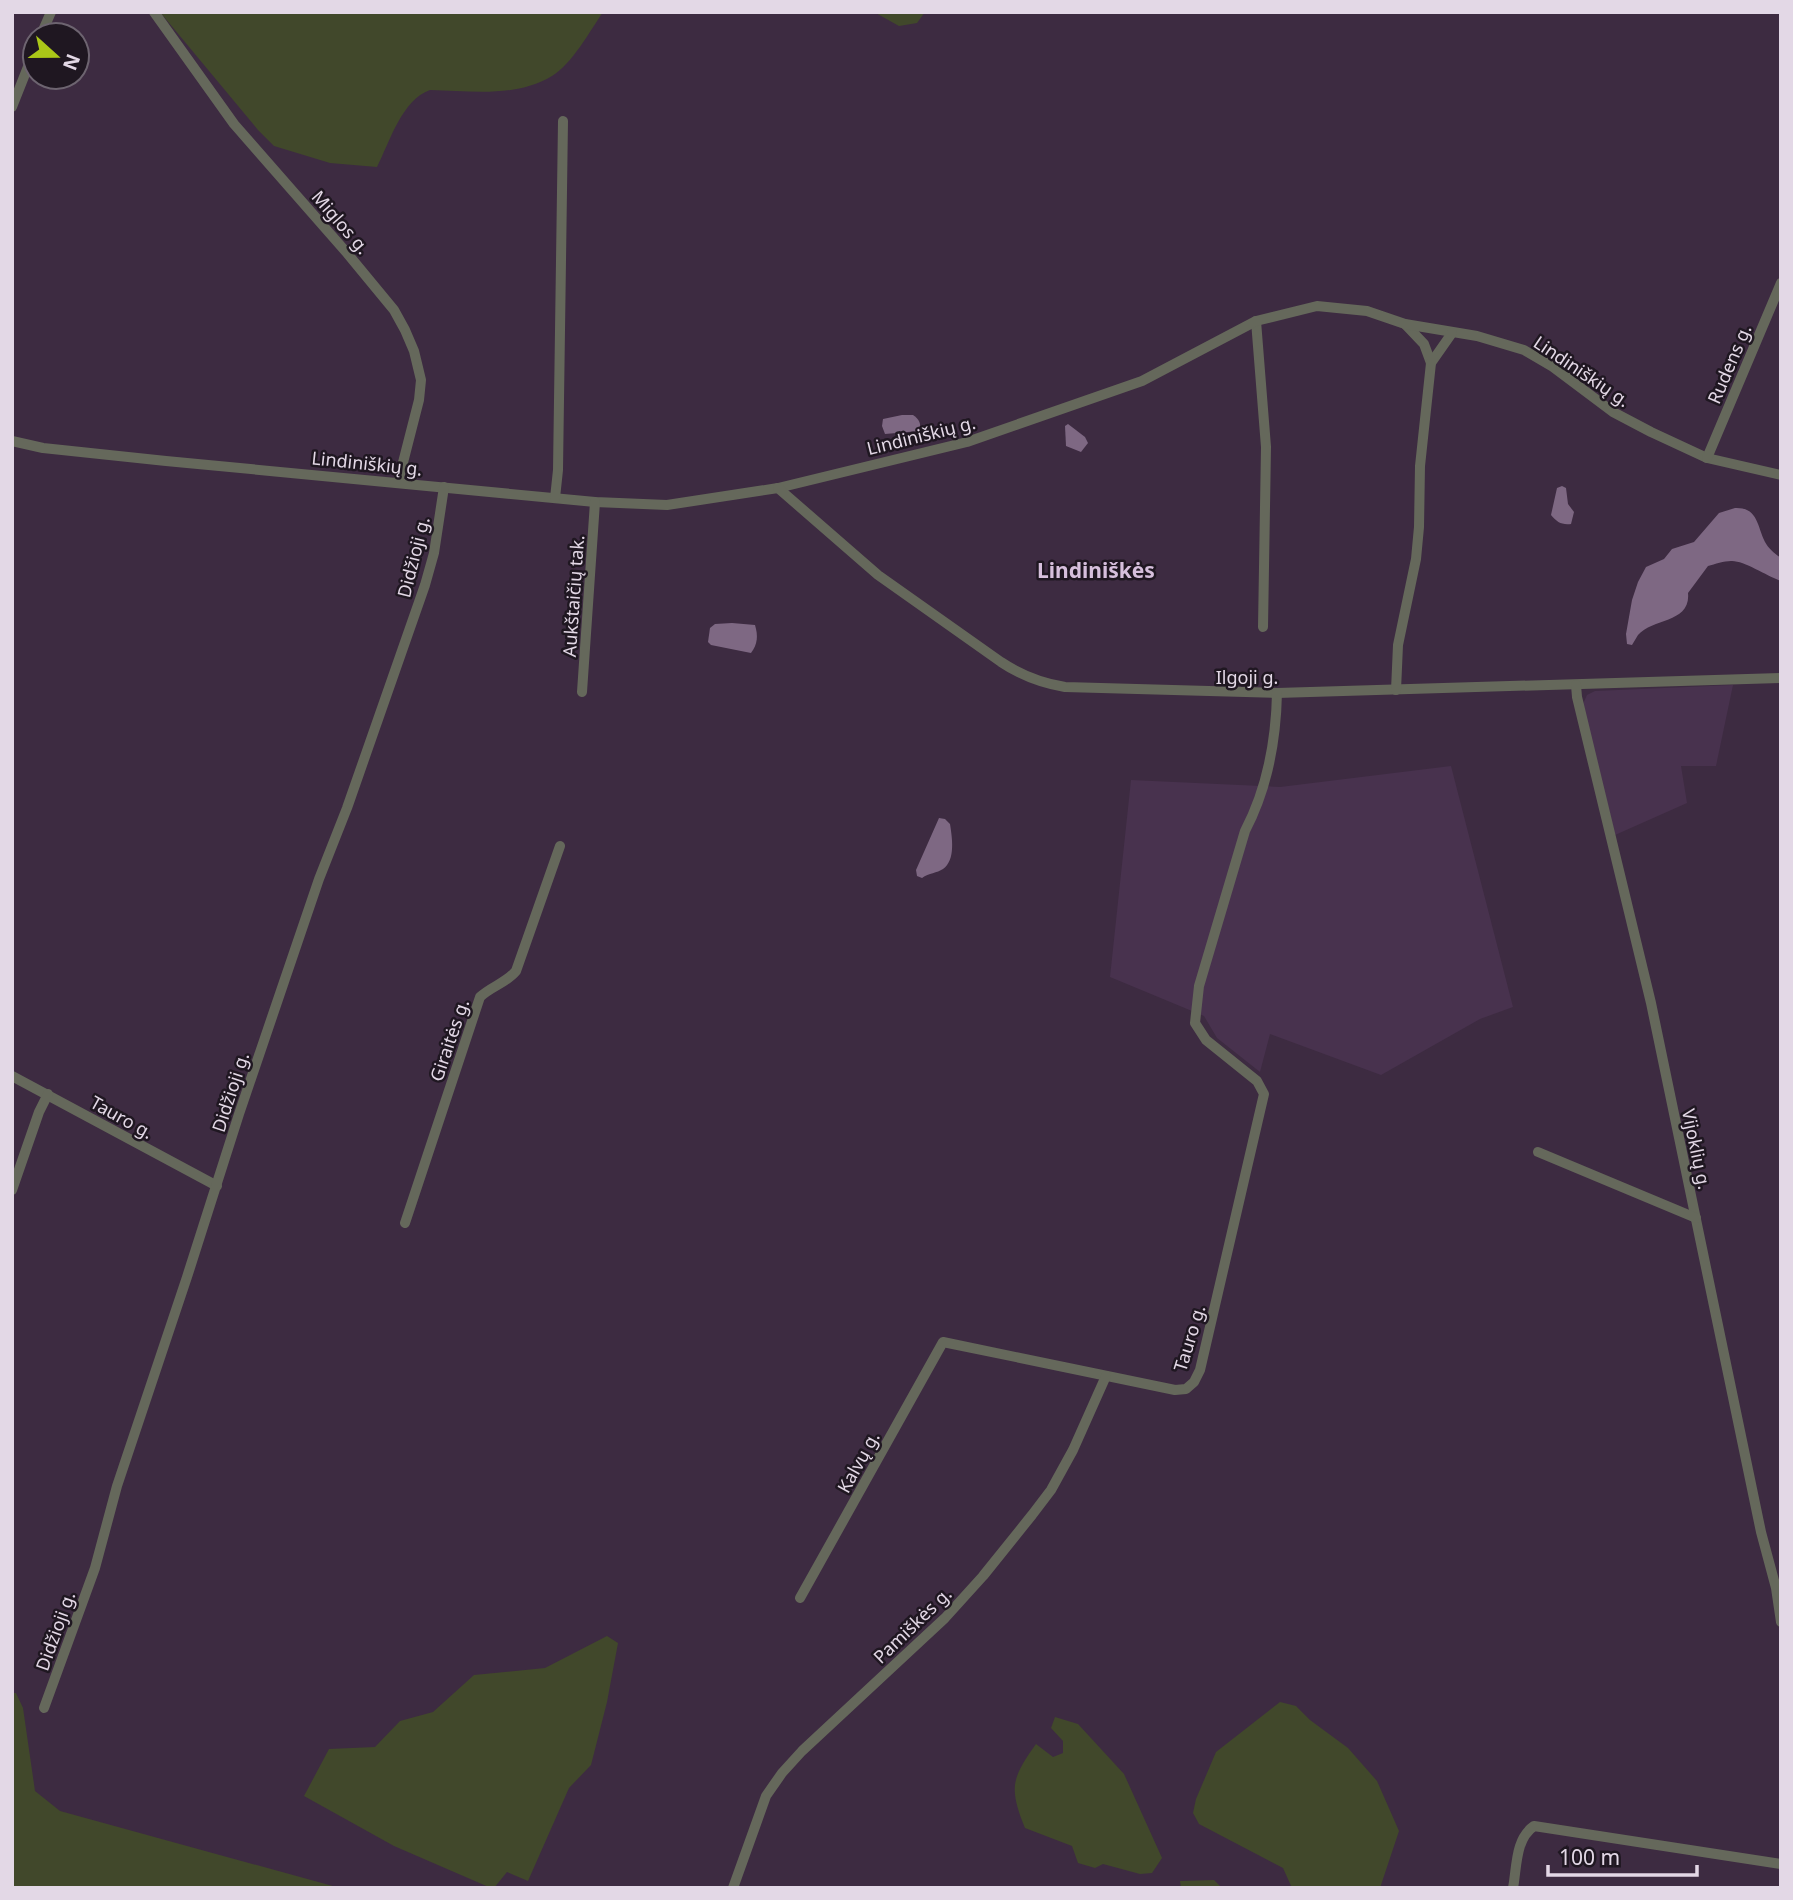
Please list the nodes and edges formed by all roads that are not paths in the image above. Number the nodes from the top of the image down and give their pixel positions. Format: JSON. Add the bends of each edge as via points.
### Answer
{"nodes":[{"id":1,"x":154,"y":12,"type":"edge"},
{"id":2,"x":21,"y":84,"type":"edge"},
{"id":3,"x":12,"y":107,"type":"edge"},
{"id":4,"x":563,"y":121,"type":"dead end"},
{"id":5,"x":1781,"y":284,"type":"edge"},
{"id":6,"x":1256,"y":321,"type":"junction"},
{"id":7,"x":1405,"y":324,"type":"junction"},
{"id":8,"x":1452,"y":333,"type":"junction"},
{"id":9,"x":1431,"y":363,"type":"junction"},
{"id":10,"x":12,"y":441,"type":"edge"},
{"id":11,"x":1707,"y":458,"type":"junction"},
{"id":12,"x":1781,"y":475,"type":"edge"},
{"id":13,"x":398,"y":482,"type":"junction"},
{"id":14,"x":444,"y":486,"type":"junction"},
{"id":15,"x":778,"y":488,"type":"junction"},
{"id":16,"x":555,"y":498,"type":"junction"},
{"id":17,"x":595,"y":502,"type":"junction"},
{"id":18,"x":1263,"y":627,"type":"dead end"},
{"id":19,"x":1781,"y":678,"type":"edge"},
{"id":20,"x":1576,"y":685,"type":"junction"},
{"id":21,"x":1396,"y":690,"type":"junction"},
{"id":22,"x":582,"y":692,"type":"dead end"},
{"id":23,"x":1277,"y":694,"type":"junction"},
{"id":24,"x":560,"y":846,"type":"dead end"},
{"id":25,"x":12,"y":1076,"type":"edge"},
{"id":26,"x":48,"y":1094,"type":"junction"},
{"id":27,"x":1538,"y":1152,"type":"dead end"},
{"id":28,"x":216,"y":1186,"type":"junction"},
{"id":29,"x":12,"y":1190,"type":"edge"},
{"id":30,"x":1696,"y":1219,"type":"junction"},
{"id":31,"x":405,"y":1223,"type":"dead end"},
{"id":32,"x":943,"y":1342,"type":"joint"},
{"id":33,"x":1106,"y":1376,"type":"junction"},
{"id":34,"x":800,"y":1598,"type":"dead end"},
{"id":35,"x":1781,"y":1622,"type":"edge"},
{"id":36,"x":44,"y":1708,"type":"dead end"},
{"id":37,"x":1781,"y":1864,"type":"edge"},
{"id":38,"x":733,"y":1888,"type":"edge"},
{"id":39,"x":1513,"y":1888,"type":"edge"}],
"edges":[{"from":1,"to":13,"type":"street","name":"Miglos g.","via":[[234,124],[394,310],[405,330],[421,380]]},
{"from":2,"to":3,"type":"street"},
{"from":4,"to":16,"type":"street"},
{"from":5,"to":11,"type":"street","name":"Rudens g."},
{"from":6,"to":7,"type":"street","name":"Lindiniškių g.","via":[[1317,306],[1367,311]]},
{"from":6,"to":15,"type":"street","name":"Lindiniškių g.","via":[[1117,391],[967,442]]},
{"from":6,"to":18,"type":"street","via":[[1266,447]]},
{"from":7,"to":8,"type":"street","name":"Lindiniškių g."},
{"from":7,"to":9,"type":"street","via":[[1424,344]]},
{"from":8,"to":9,"type":"street"},
{"from":8,"to":11,"type":"street","name":"Lindiniškių g.","via":[[1524,349],[1613,412]]},
{"from":9,"to":21,"type":"street","via":[[1416,559],[1398,645]]},
{"from":10,"to":13,"type":"street","name":"Lindiniškių g."},
{"from":11,"to":12,"type":"street","name":"Lindiniškių g."},
{"from":13,"to":14,"type":"street","name":"Lindiniškių g."},
{"from":14,"to":16,"type":"street","name":"Lindiniškių g."},
{"from":14,"to":28,"type":"street","name":"Didžioji g.","via":[[425,586],[319,879]]},
{"from":15,"to":17,"type":"street","name":"Lindiniškių g.","via":[[667,505]]},
{"from":15,"to":23,"type":"street","name":"Ilgoji g.","via":[[878,575],[1028,678],[1065,687]]},
{"from":16,"to":17,"type":"street","name":"Lindiniškių g."},
{"from":17,"to":22,"type":"street","name":"Aukštaičių tak."},
{"from":19,"to":20,"type":"street","name":"Ilgoji g."},
{"from":20,"to":21,"type":"street","name":"Ilgoji g."},
{"from":20,"to":30,"type":"street","name":"Vijoklių g."},
{"from":21,"to":23,"type":"street","name":"Ilgoji g."},
{"from":23,"to":33,"type":"street","name":"Tauro g.","via":[[1266,781],[1245,831],[1199,986],[1195,1023],[1206,1040],[1257,1081],[1264,1094],[1217,1305],[1200,1370],[1186,1389]]},
{"from":24,"to":31,"type":"street","name":"Giraitės g.","via":[[516,971],[480,997]]},
{"from":25,"to":26,"type":"street","name":"Tauro g."},
{"from":26,"to":28,"type":"street","name":"Tauro g."},
{"from":26,"to":29,"type":"street"},
{"from":27,"to":30,"type":"street"},
{"from":28,"to":36,"type":"street","name":"Didžioji g.","via":[[94,1568]]},
{"from":30,"to":35,"type":"street","name":"Vijoklių g."},
{"from":32,"to":33,"type":"street","name":"Tauro g."},
{"from":32,"to":34,"type":"street","name":"Kalvų g."},
{"from":33,"to":38,"type":"street","name":"Pamiškės g.","via":[[1051,1490],[991,1566],[945,1618],[782,1773],[766,1796]]},
{"from":37,"to":39,"type":"street","via":[[1534,1826],[1520,1844]]}]}
